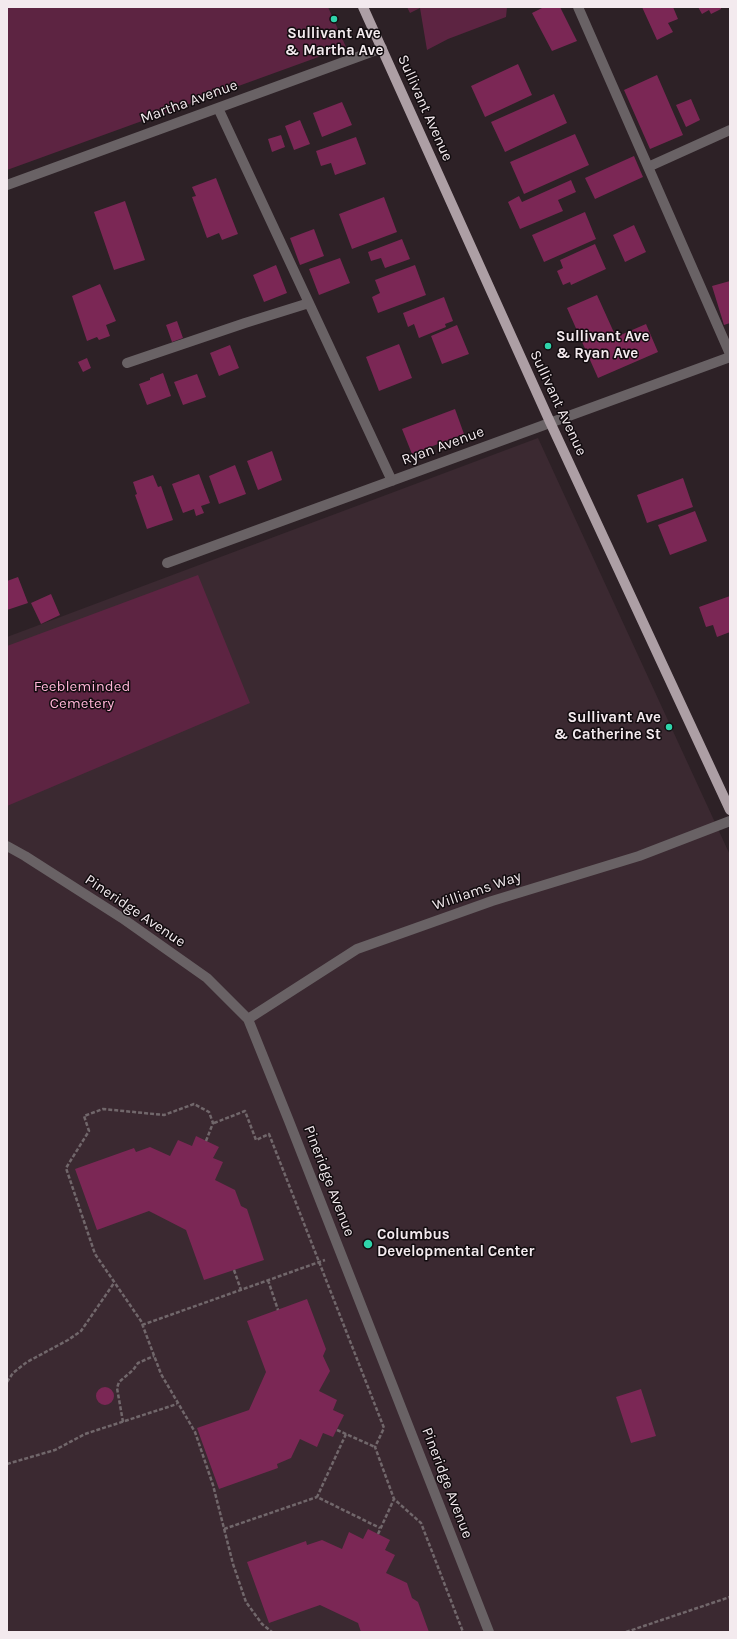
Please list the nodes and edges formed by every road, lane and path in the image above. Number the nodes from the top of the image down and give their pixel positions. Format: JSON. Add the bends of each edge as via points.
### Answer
{"nodes":[{"id":1,"x":363,"y":7,"type":"edge"},
{"id":2,"x":578,"y":7,"type":"edge"},
{"id":3,"x":382,"y":48,"type":"junction"},
{"id":4,"x":218,"y":108,"type":"junction"},
{"id":5,"x":730,"y":130,"type":"edge"},
{"id":6,"x":648,"y":167,"type":"junction"},
{"id":7,"x":7,"y":185,"type":"edge"},
{"id":8,"x":310,"y":303,"type":"junction"},
{"id":9,"x":730,"y":356,"type":"edge"},
{"id":10,"x":127,"y":363,"type":"dead end"},
{"id":11,"x":550,"y":422,"type":"junction"},
{"id":12,"x":392,"y":481,"type":"junction"},
{"id":13,"x":167,"y":563,"type":"dead end"},
{"id":14,"x":730,"y":810,"type":"edge"},
{"id":15,"x":730,"y":821,"type":"edge"},
{"id":16,"x":7,"y":846,"type":"edge"},
{"id":17,"x":248,"y":1019,"type":"junction"},
{"id":18,"x":213,"y":1123,"type":"junction"},
{"id":19,"x":206,"y":1141,"type":"dead end"},
{"id":20,"x":341,"y":1254,"type":"junction"},
{"id":21,"x":319,"y":1262,"type":"junction"},
{"id":22,"x":234,"y":1270,"type":"dead end"},
{"id":23,"x":268,"y":1280,"type":"junction"},
{"id":24,"x":114,"y":1283,"type":"junction"},
{"id":25,"x":241,"y":1290,"type":"junction"},
{"id":26,"x":278,"y":1310,"type":"dead end"},
{"id":27,"x":142,"y":1325,"type":"junction"},
{"id":28,"x":154,"y":1356,"type":"junction"},
{"id":29,"x":7,"y":1382,"type":"edge"},
{"id":30,"x":177,"y":1404,"type":"junction"},
{"id":31,"x":123,"y":1422,"type":"junction"},
{"id":32,"x":337,"y":1430,"type":"dead end"},
{"id":33,"x":346,"y":1434,"type":"junction"},
{"id":34,"x":375,"y":1447,"type":"junction"},
{"id":35,"x":7,"y":1464,"type":"edge"},
{"id":36,"x":317,"y":1497,"type":"junction"},
{"id":37,"x":394,"y":1499,"type":"junction"},
{"id":38,"x":380,"y":1528,"type":"junction"},
{"id":39,"x":224,"y":1529,"type":"junction"},
{"id":40,"x":378,"y":1534,"type":"dead end"},
{"id":41,"x":730,"y":1597,"type":"edge"},
{"id":42,"x":272,"y":1632,"type":"edge"},
{"id":43,"x":463,"y":1632,"type":"edge"},
{"id":44,"x":488,"y":1632,"type":"edge"},
{"id":45,"x":626,"y":1632,"type":"edge"}],
"edges":[{"from":1,"to":3,"type":"main road","name":"Sullivant Avenue"},
{"from":2,"to":6,"type":"street"},
{"from":3,"to":4,"type":"street","name":"Martha Avenue"},
{"from":3,"to":11,"type":"main road","name":"Sullivant Avenue"},
{"from":4,"to":7,"type":"street","name":"Martha Avenue"},
{"from":4,"to":8,"type":"street"},
{"from":5,"to":6,"type":"street"},
{"from":6,"to":9,"type":"street"},
{"from":8,"to":10,"type":"street"},
{"from":8,"to":12,"type":"street"},
{"from":9,"to":11,"type":"street","name":"Ryan Avenue"},
{"from":11,"to":12,"type":"street","name":"Ryan Avenue"},
{"from":11,"to":14,"type":"main road","name":"Sullivant Avenue"},
{"from":12,"to":13,"type":"street","name":"Ryan Avenue"},
{"from":15,"to":17,"type":"street","name":"Williams Way","via":[[639,856],[492,901],[357,949]]},
{"from":16,"to":17,"type":"street","name":"Pineridge Avenue","via":[[122,918],[201,974]]},
{"from":17,"to":20,"type":"street","name":"Pineridge Avenue"},
{"from":18,"to":19,"type":"path"},
{"from":18,"to":21,"type":"path","via":[[245,1111],[256,1140],[269,1134]]},
{"from":18,"to":24,"type":"path","via":[[210,1112],[194,1104],[164,1114],[103,1108],[84,1116],[89,1131],[66,1168],[95,1254]]},
{"from":20,"to":21,"type":"path"},
{"from":20,"to":44,"type":"street","name":"Pineridge Avenue"},
{"from":21,"to":23,"type":"path"},
{"from":21,"to":34,"type":"path","via":[[384,1428]]},
{"from":22,"to":25,"type":"path"},
{"from":23,"to":25,"type":"path"},
{"from":23,"to":26,"type":"path"},
{"from":24,"to":27,"type":"path"},
{"from":24,"to":29,"type":"path","via":[[81,1331],[27,1362],[13,1373]]},
{"from":25,"to":27,"type":"path"},
{"from":27,"to":28,"type":"path"},
{"from":28,"to":30,"type":"path"},
{"from":28,"to":31,"type":"path","via":[[138,1364],[118,1382]]},
{"from":30,"to":31,"type":"path"},
{"from":30,"to":39,"type":"path","via":[[195,1432],[213,1485]]},
{"from":31,"to":35,"type":"path","via":[[85,1434],[55,1450]]},
{"from":32,"to":33,"type":"path"},
{"from":33,"to":34,"type":"path"},
{"from":33,"to":36,"type":"path"},
{"from":34,"to":37,"type":"path"},
{"from":36,"to":38,"type":"path"},
{"from":36,"to":39,"type":"path"},
{"from":37,"to":38,"type":"path"},
{"from":37,"to":43,"type":"path","via":[[421,1523]]},
{"from":38,"to":40,"type":"path"},
{"from":39,"to":42,"type":"path","via":[[246,1602],[262,1624]]},
{"from":41,"to":45,"type":"path"}]}
